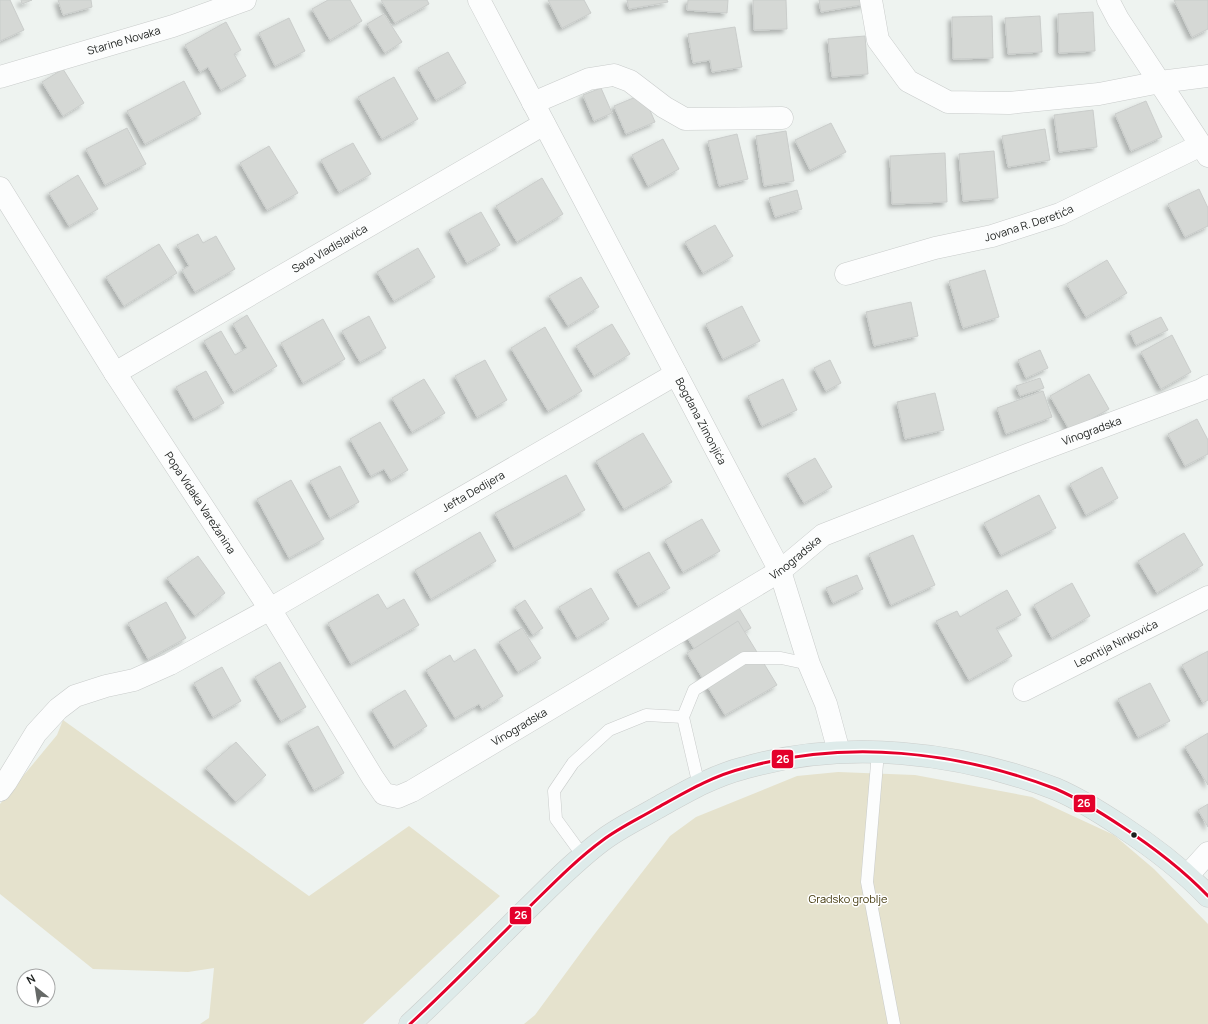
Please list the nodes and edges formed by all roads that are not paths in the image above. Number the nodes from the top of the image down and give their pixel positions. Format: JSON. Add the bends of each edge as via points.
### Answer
{"nodes":[{"id":1,"x":245,"y":0,"type":"edge"},
{"id":2,"x":871,"y":0,"type":"edge"},
{"id":3,"x":1108,"y":0,"type":"edge"},
{"id":4,"x":482,"y":1,"type":"edge"},
{"id":5,"x":1208,"y":76,"type":"edge"},
{"id":6,"x":0,"y":77,"type":"edge"},
{"id":7,"x":1160,"y":82,"type":"junction"},
{"id":8,"x":532,"y":103,"type":"junction"},
{"id":9,"x":782,"y":118,"type":"dead end"},
{"id":10,"x":544,"y":124,"type":"junction"},
{"id":11,"x":1204,"y":151,"type":"edge"},
{"id":12,"x":0,"y":188,"type":"edge"},
{"id":13,"x":846,"y":274,"type":"dead end"},
{"id":14,"x":115,"y":373,"type":"junction"},
{"id":15,"x":676,"y":374,"type":"junction"},
{"id":16,"x":1208,"y":386,"type":"edge"},
{"id":17,"x":780,"y":571,"type":"junction"},
{"id":18,"x":1208,"y":597,"type":"edge"},
{"id":19,"x":270,"y":609,"type":"junction"},
{"id":20,"x":809,"y":664,"type":"junction"},
{"id":21,"x":1024,"y":690,"type":"dead end"},
{"id":22,"x":683,"y":717,"type":"junction"},
{"id":23,"x":840,"y":752,"type":"junction"},
{"id":24,"x":878,"y":752,"type":"junction"},
{"id":25,"x":699,"y":786,"type":"junction"},
{"id":26,"x":0,"y":790,"type":"edge"},
{"id":27,"x":412,"y":791,"type":"joint"},
{"id":28,"x":1208,"y":853,"type":"edge"},
{"id":29,"x":583,"y":856,"type":"junction"},
{"id":30,"x":1188,"y":876,"type":"junction"},
{"id":31,"x":1208,"y":896,"type":"edge"},
{"id":32,"x":410,"y":1024,"type":"edge"},
{"id":33,"x":894,"y":1024,"type":"edge"}],
"edges":[{"from":1,"to":6,"type":"street","name":"Starine Novaka","via":[[173,26]]},
{"from":2,"to":7,"type":"street","via":[[878,40],[908,81],[948,102],[1009,103],[1099,94]]},
{"from":3,"to":7,"type":"street","name":"Jovana R. Deretića"},
{"from":4,"to":8,"type":"street","name":"Bogdana Zimonjića"},
{"from":5,"to":7,"type":"street"},
{"from":7,"to":11,"type":"street","name":"Jovana R. Deretića"},
{"from":8,"to":9,"type":"street","via":[[589,79],[614,75],[630,81],[664,107],[685,119]]},
{"from":8,"to":10,"type":"street","name":"Bogdana Zimonjića"},
{"from":10,"to":14,"type":"street","name":"Sava Vladislavića"},
{"from":10,"to":15,"type":"street","name":"Bogdana Zimonjića"},
{"from":11,"to":13,"type":"street","name":"Jovana R. Deretića","via":[[1060,214],[992,236],[935,248]]},
{"from":12,"to":14,"type":"street","name":"Popa Vidaka Varežanina"},
{"from":14,"to":19,"type":"street","name":"Popa Vidaka Varežanina"},
{"from":15,"to":17,"type":"street","name":"Bogdana Zimonjića"},
{"from":15,"to":19,"type":"street","name":"Jefta Dedijera"},
{"from":16,"to":17,"type":"street","name":"Vinogradska","via":[[823,535]]},
{"from":17,"to":20,"type":"street","name":"Bogdana Zimonjića"},
{"from":17,"to":27,"type":"street","name":"Vinogradska"},
{"from":18,"to":21,"type":"street","name":"Leontija Ninkovića"},
{"from":19,"to":26,"type":"street","name":"Jefta Dedijera","via":[[170,664],[134,680],[75,696],[58,709],[36,733]]},
{"from":19,"to":27,"type":"street","name":"Popa Vidaka Varežanina","via":[[384,794],[398,797]]},
{"from":20,"to":22,"type":"lane","via":[[781,658],[744,658],[694,690]]},
{"from":20,"to":23,"type":"street","name":"Bogdana Zimonjića","via":[[826,704]]},
{"from":22,"to":25,"type":"lane"},
{"from":22,"to":29,"type":"lane","via":[[646,715],[609,730],[573,763],[554,791],[556,819]]},
{"from":23,"to":24,"type":"main road"},
{"from":23,"to":25,"type":"main road","via":[[799,756],[755,765],[717,777]]},
{"from":24,"to":30,"type":"main road","via":[[935,757],[986,767],[1057,790],[1081,801],[1118,824]]},
{"from":24,"to":33,"type":"lane","via":[[867,882]]},
{"from":25,"to":29,"type":"main road","via":[[625,826]]},
{"from":28,"to":30,"type":"street"},
{"from":29,"to":32,"type":"main road"},
{"from":30,"to":31,"type":"main road"}]}
